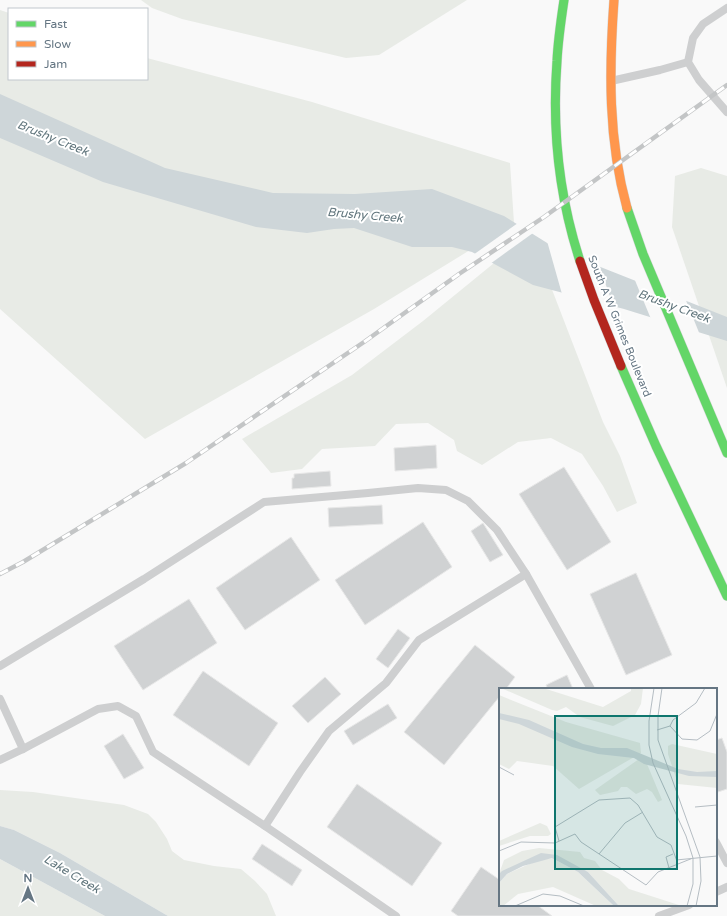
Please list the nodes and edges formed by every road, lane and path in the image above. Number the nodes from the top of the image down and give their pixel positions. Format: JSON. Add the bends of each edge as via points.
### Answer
{"nodes":[{"id":1,"x":564,"y":0,"type":"edge"},
{"id":2,"x":614,"y":0,"type":"edge"},
{"id":3,"x":727,"y":8,"type":"edge"},
{"id":4,"x":688,"y":62,"type":"junction"},
{"id":5,"x":610,"y":81,"type":"junction"},
{"id":6,"x":727,"y":112,"type":"edge"},
{"id":7,"x":727,"y":453,"type":"edge"},
{"id":8,"x":526,"y":574,"type":"junction"},
{"id":9,"x":727,"y":596,"type":"edge"},
{"id":10,"x":0,"y":666,"type":"edge"},
{"id":11,"x":590,"y":688,"type":"edge"},
{"id":12,"x":0,"y":699,"type":"edge"},
{"id":13,"x":23,"y":749,"type":"junction"},
{"id":14,"x":0,"y":760,"type":"edge"},
{"id":15,"x":265,"y":826,"type":"junction"},
{"id":16,"x":717,"y":844,"type":"edge"},
{"id":17,"x":726,"y":860,"type":"edge"},
{"id":18,"x":727,"y":887,"type":"edge"},
{"id":19,"x":717,"y":892,"type":"edge"},
{"id":20,"x":684,"y":906,"type":"edge"},
{"id":21,"x":396,"y":916,"type":"edge"},
{"id":22,"x":660,"y":916,"type":"edge"}],
"edges":[{"from":1,"to":9,"type":"main road","name":"South A W Grimes Boulevard","via":[[557,54],[555,112],[561,174],[575,244],[587,283],[631,389]]},
{"from":2,"to":5,"type":"main road"},
{"from":3,"to":4,"type":"lane","via":[[703,24],[693,38]]},
{"from":4,"to":5,"type":"lane"},
{"from":4,"to":6,"type":"lane","via":[[699,80]]},
{"from":5,"to":7,"type":"main road","via":[[616,154],[622,187],[637,239]]},
{"from":8,"to":10,"type":"lane","via":[[497,530],[468,501],[446,490],[418,488],[264,502],[144,579]]},
{"from":8,"to":11,"type":"lane"},
{"from":8,"to":15,"type":"lane","via":[[419,640],[386,683],[329,731]]},
{"from":12,"to":13,"type":"lane"},
{"from":13,"to":14,"type":"lane"},
{"from":13,"to":15,"type":"lane","via":[[98,709],[118,706],[136,716],[153,752]]},
{"from":15,"to":21,"type":"lane"},
{"from":16,"to":17,"type":"lane"},
{"from":18,"to":19,"type":"lane"},
{"from":20,"to":22,"type":"lane"}]}
